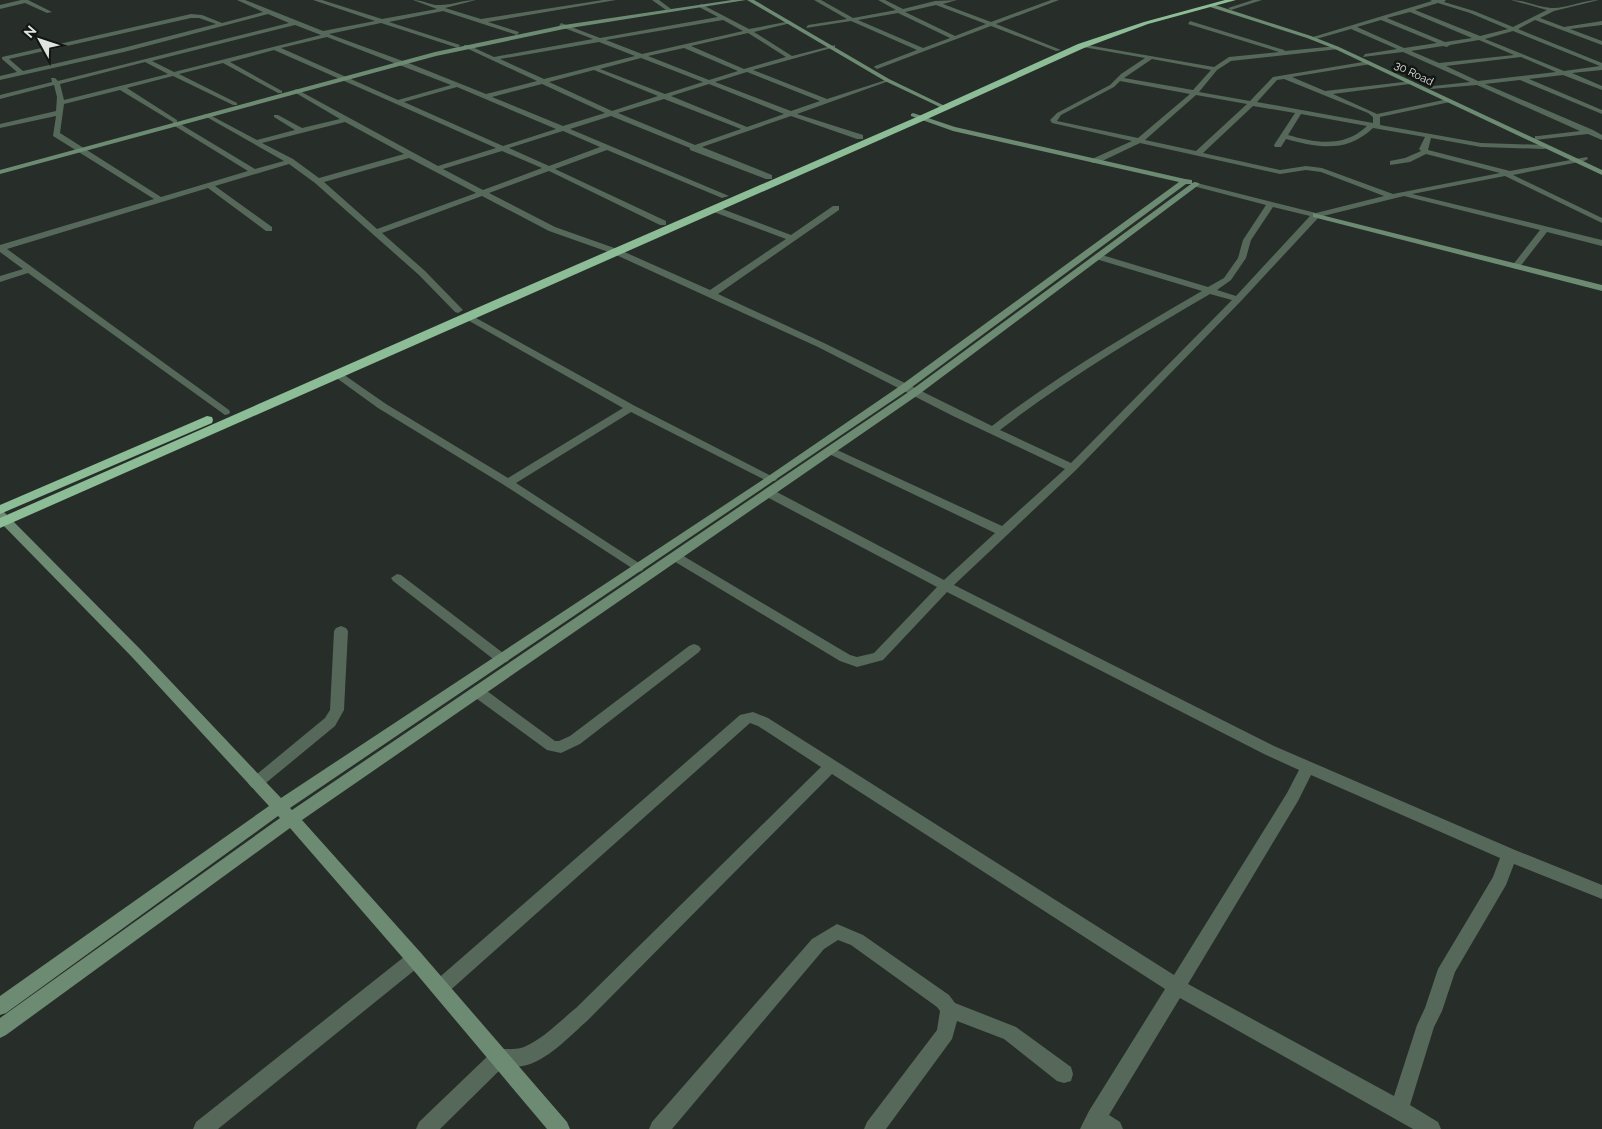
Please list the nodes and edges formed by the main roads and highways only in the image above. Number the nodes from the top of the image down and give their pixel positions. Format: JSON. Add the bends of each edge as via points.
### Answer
{"nodes":[{"id":1,"x":730,"y":0,"type":"edge"},
{"id":2,"x":743,"y":0,"type":"edge"},
{"id":3,"x":750,"y":0,"type":"edge"},
{"id":4,"x":759,"y":0,"type":"edge"},
{"id":5,"x":1209,"y":2,"type":"edge"},
{"id":6,"x":1232,"y":4,"type":"edge"},
{"id":7,"x":563,"y":26,"type":"junction"},
{"id":8,"x":462,"y":46,"type":"junction"},
{"id":9,"x":1367,"y":59,"type":"junction"},
{"id":10,"x":340,"y":77,"type":"junction"},
{"id":11,"x":944,"y":104,"type":"junction"},
{"id":12,"x":918,"y":116,"type":"junction"},
{"id":13,"x":175,"y":122,"type":"junction"},
{"id":14,"x":1580,"y":160,"type":"junction"},
{"id":15,"x":1602,"y":167,"type":"edge"},
{"id":16,"x":0,"y":170,"type":"edge"},
{"id":17,"x":1602,"y":173,"type":"edge"},
{"id":18,"x":1190,"y":183,"type":"junction"},
{"id":19,"x":1316,"y":215,"type":"road end"},
{"id":20,"x":612,"y":250,"type":"junction"},
{"id":21,"x":1602,"y":288,"type":"edge"},
{"id":22,"x":462,"y":313,"type":"junction"},
{"id":23,"x":909,"y":390,"type":"junction"},
{"id":24,"x":1,"y":517,"type":"edge"},
{"id":25,"x":279,"y":807,"type":"junction"},
{"id":26,"x":291,"y":819,"type":"junction"},
{"id":27,"x":0,"y":1007,"type":"edge"},
{"id":28,"x":0,"y":1030,"type":"edge"},
{"id":29,"x":560,"y":1129,"type":"edge"}],
"edges":[{"from":1,"to":7,"type":"main road"},
{"from":2,"to":7,"type":"main road"},
{"from":3,"to":11,"type":"main road","via":[[887,80]]},
{"from":4,"to":11,"type":"main road"},
{"from":5,"to":6,"type":"highway"},
{"from":5,"to":9,"type":"main road","name":"30 Road"},
{"from":5,"to":11,"type":"highway","via":[[1083,45]]},
{"from":5,"to":11,"type":"highway","via":[[1114,28],[1058,50]]},
{"from":6,"to":9,"type":"main road","name":"30 Road"},
{"from":7,"to":8,"type":"main road"},
{"from":7,"to":8,"type":"main road"},
{"from":8,"to":10,"type":"main road"},
{"from":9,"to":14,"type":"main road","name":"30 Road"},
{"from":9,"to":14,"type":"main road","name":"30 Road","via":[[1448,101]]},
{"from":10,"to":13,"type":"main road"},
{"from":10,"to":13,"type":"main road"},
{"from":11,"to":12,"type":"highway"},
{"from":12,"to":18,"type":"main road","via":[[953,129]]},
{"from":12,"to":20,"type":"highway","via":[[714,209]]},
{"from":12,"to":20,"type":"highway","via":[[860,137],[663,223]]},
{"from":13,"to":16,"type":"main road"},
{"from":14,"to":15,"type":"main road","name":"30 Road"},
{"from":14,"to":17,"type":"main road","name":"30 Road"},
{"from":18,"to":23,"type":"main road"},
{"from":18,"to":23,"type":"main road","via":[[1099,257]]},
{"from":19,"to":21,"type":"main road"},
{"from":20,"to":22,"type":"highway"},
{"from":22,"to":24,"type":"highway","via":[[336,374]]},
{"from":22,"to":24,"type":"highway","via":[[225,412]]},
{"from":23,"to":25,"type":"main road"},
{"from":23,"to":26,"type":"main road","via":[[831,451]]},
{"from":24,"to":25,"type":"main road","via":[[136,654]]},
{"from":25,"to":26,"type":"main road"},
{"from":25,"to":27,"type":"main road"},
{"from":26,"to":28,"type":"main road"},
{"from":26,"to":29,"type":"main road"}]}
